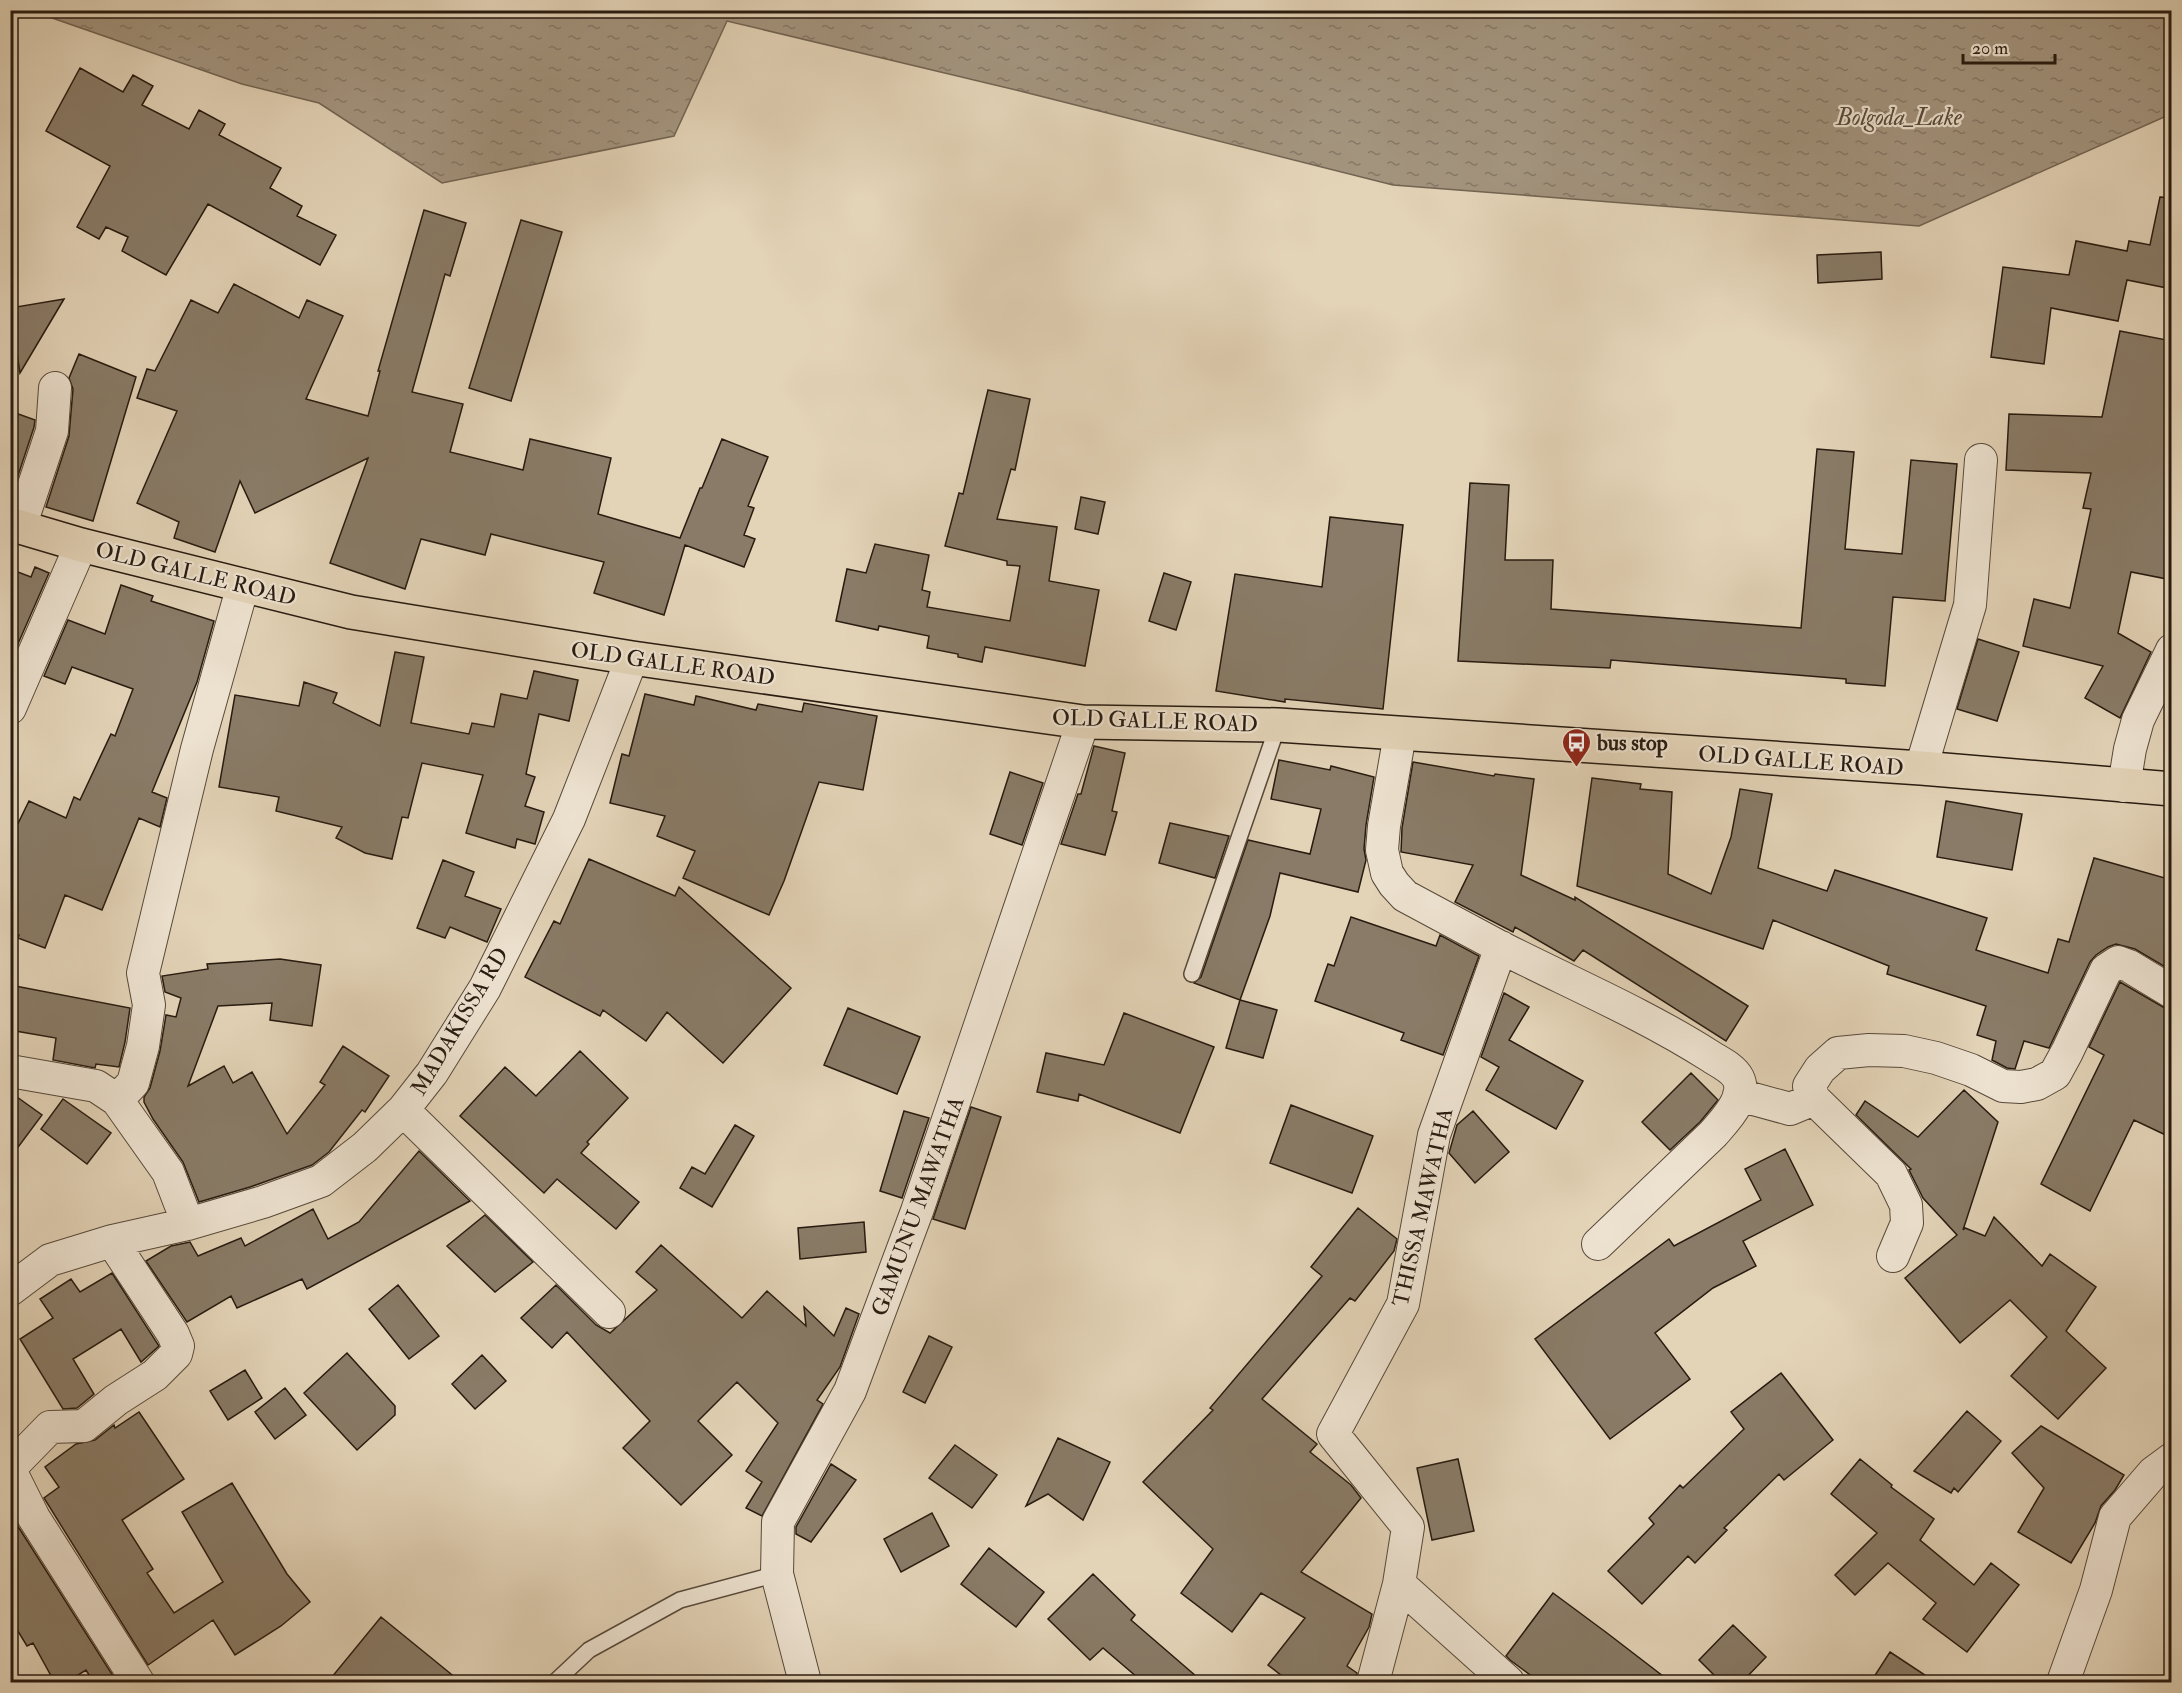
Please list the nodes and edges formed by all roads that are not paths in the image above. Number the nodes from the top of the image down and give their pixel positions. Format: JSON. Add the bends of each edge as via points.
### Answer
{"nodes":[{"id":1,"x":55,"y":388,"type":"dead end"},
{"id":2,"x":1981,"y":460,"type":"dead end"},
{"id":3,"x":15,"y":526,"type":"edge"},
{"id":4,"x":81,"y":545,"type":"junction"},
{"id":5,"x":243,"y":585,"type":"junction"},
{"id":6,"x":2172,"y":650,"type":"edge"},
{"id":7,"x":632,"y":658,"type":"junction"},
{"id":8,"x":10,"y":708,"type":"edge"},
{"id":9,"x":1083,"y":722,"type":"junction"},
{"id":10,"x":1278,"y":724,"type":"junction"},
{"id":11,"x":1400,"y":734,"type":"junction"},
{"id":12,"x":1921,"y":768,"type":"junction"},
{"id":13,"x":2124,"y":786,"type":"junction"},
{"id":14,"x":2172,"y":789,"type":"edge"},
{"id":15,"x":1501,"y":947,"type":"junction"},
{"id":16,"x":1192,"y":974,"type":"dead end"},
{"id":17,"x":2172,"y":992,"type":"edge"},
{"id":18,"x":10,"y":1071,"type":"edge"},
{"id":19,"x":1739,"y":1095,"type":"junction"},
{"id":20,"x":1814,"y":1099,"type":"junction"},
{"id":21,"x":117,"y":1100,"type":"junction"},
{"id":22,"x":403,"y":1110,"type":"junction"},
{"id":23,"x":188,"y":1224,"type":"junction"},
{"id":24,"x":112,"y":1241,"type":"junction"},
{"id":25,"x":1598,"y":1244,"type":"dead end"},
{"id":26,"x":1893,"y":1256,"type":"dead end"},
{"id":27,"x":10,"y":1290,"type":"edge"},
{"id":28,"x":609,"y":1312,"type":"dead end"},
{"id":29,"x":2172,"y":1459,"type":"edge"},
{"id":30,"x":10,"y":1469,"type":"edge"},
{"id":31,"x":777,"y":1574,"type":"junction"},
{"id":32,"x":1399,"y":1584,"type":"junction"},
{"id":33,"x":138,"y":1683,"type":"edge"},
{"id":34,"x":555,"y":1683,"type":"edge"},
{"id":35,"x":805,"y":1683,"type":"edge"},
{"id":36,"x":1373,"y":1683,"type":"edge"},
{"id":37,"x":1509,"y":1683,"type":"edge"},
{"id":38,"x":2063,"y":1683,"type":"edge"}],
"edges":[{"from":1,"to":3,"type":"street","via":[[52,430]]},
{"from":2,"to":12,"type":"street","via":[[1970,605]]},
{"from":3,"to":4,"type":"highway","name":"OLD GALLE ROAD"},
{"from":4,"to":5,"type":"highway","name":"OLD GALLE ROAD"},
{"from":4,"to":8,"type":"street"},
{"from":5,"to":7,"type":"highway","name":"OLD GALLE ROAD","via":[[351,612]]},
{"from":5,"to":21,"type":"street","via":[[197,749],[143,973],[149,1005],[133,1083]]},
{"from":6,"to":13,"type":"street","via":[[2138,720]]},
{"from":7,"to":9,"type":"highway","name":"OLD GALLE ROAD"},
{"from":7,"to":22,"type":"street","name":"MADAKISSA RD","via":[[569,819],[485,988],[432,1073]]},
{"from":9,"to":10,"type":"highway","name":"OLD GALLE ROAD"},
{"from":9,"to":31,"type":"street","name":"GAMUNU MAWATHA","via":[[917,1211],[850,1391],[778,1522]]},
{"from":10,"to":11,"type":"highway","name":"OLD GALLE ROAD"},
{"from":10,"to":16,"type":"lane"},
{"from":11,"to":12,"type":"highway","name":"OLD GALLE ROAD"},
{"from":11,"to":15,"type":"street","via":[[1384,826],[1382,850],[1387,873],[1405,896]]},
{"from":12,"to":13,"type":"highway","name":"OLD GALLE ROAD"},
{"from":13,"to":14,"type":"highway","name":"OLD GALLE ROAD"},
{"from":15,"to":19,"type":"street","via":[[1681,1038],[1738,1076]]},
{"from":15,"to":32,"type":"street","name":"THISSA MAWATHA","via":[[1434,1135],[1403,1304],[1333,1434],[1408,1527]]},
{"from":17,"to":20,"type":"street","via":[[2118,962],[2106,970],[2055,1074],[2037,1084],[2003,1086],[1936,1058],[1904,1051],[1869,1050],[1838,1053],[1820,1069],[1809,1086]]},
{"from":18,"to":21,"type":"street","via":[[96,1086]]},
{"from":19,"to":20,"type":"street","via":[[1790,1109]]},
{"from":19,"to":25,"type":"street","via":[[1713,1134]]},
{"from":20,"to":26,"type":"street","via":[[1891,1174],[1906,1205],[1907,1223]]},
{"from":21,"to":23,"type":"street","via":[[168,1172]]},
{"from":22,"to":23,"type":"street","name":"MADAKISSA RD","via":[[365,1147],[321,1180]]},
{"from":22,"to":28,"type":"street"},
{"from":23,"to":24,"type":"street","name":"MADAKISSA RD"},
{"from":24,"to":27,"type":"street","name":"MADAKISSA RD","via":[[50,1260]]},
{"from":24,"to":30,"type":"street","via":[[173,1334],[178,1346],[176,1354],[155,1375],[84,1426],[50,1427]]},
{"from":29,"to":38,"type":"street","via":[[2153,1473],[2115,1517],[2096,1590]]},
{"from":30,"to":33,"type":"street","via":[[34,1518]]},
{"from":31,"to":34,"type":"lane","via":[[680,1600],[589,1650]]},
{"from":31,"to":35,"type":"street","name":"GAMUNU MAWATHA"},
{"from":32,"to":36,"type":"street","name":"THISSA MAWATHA"},
{"from":32,"to":37,"type":"street"}]}
